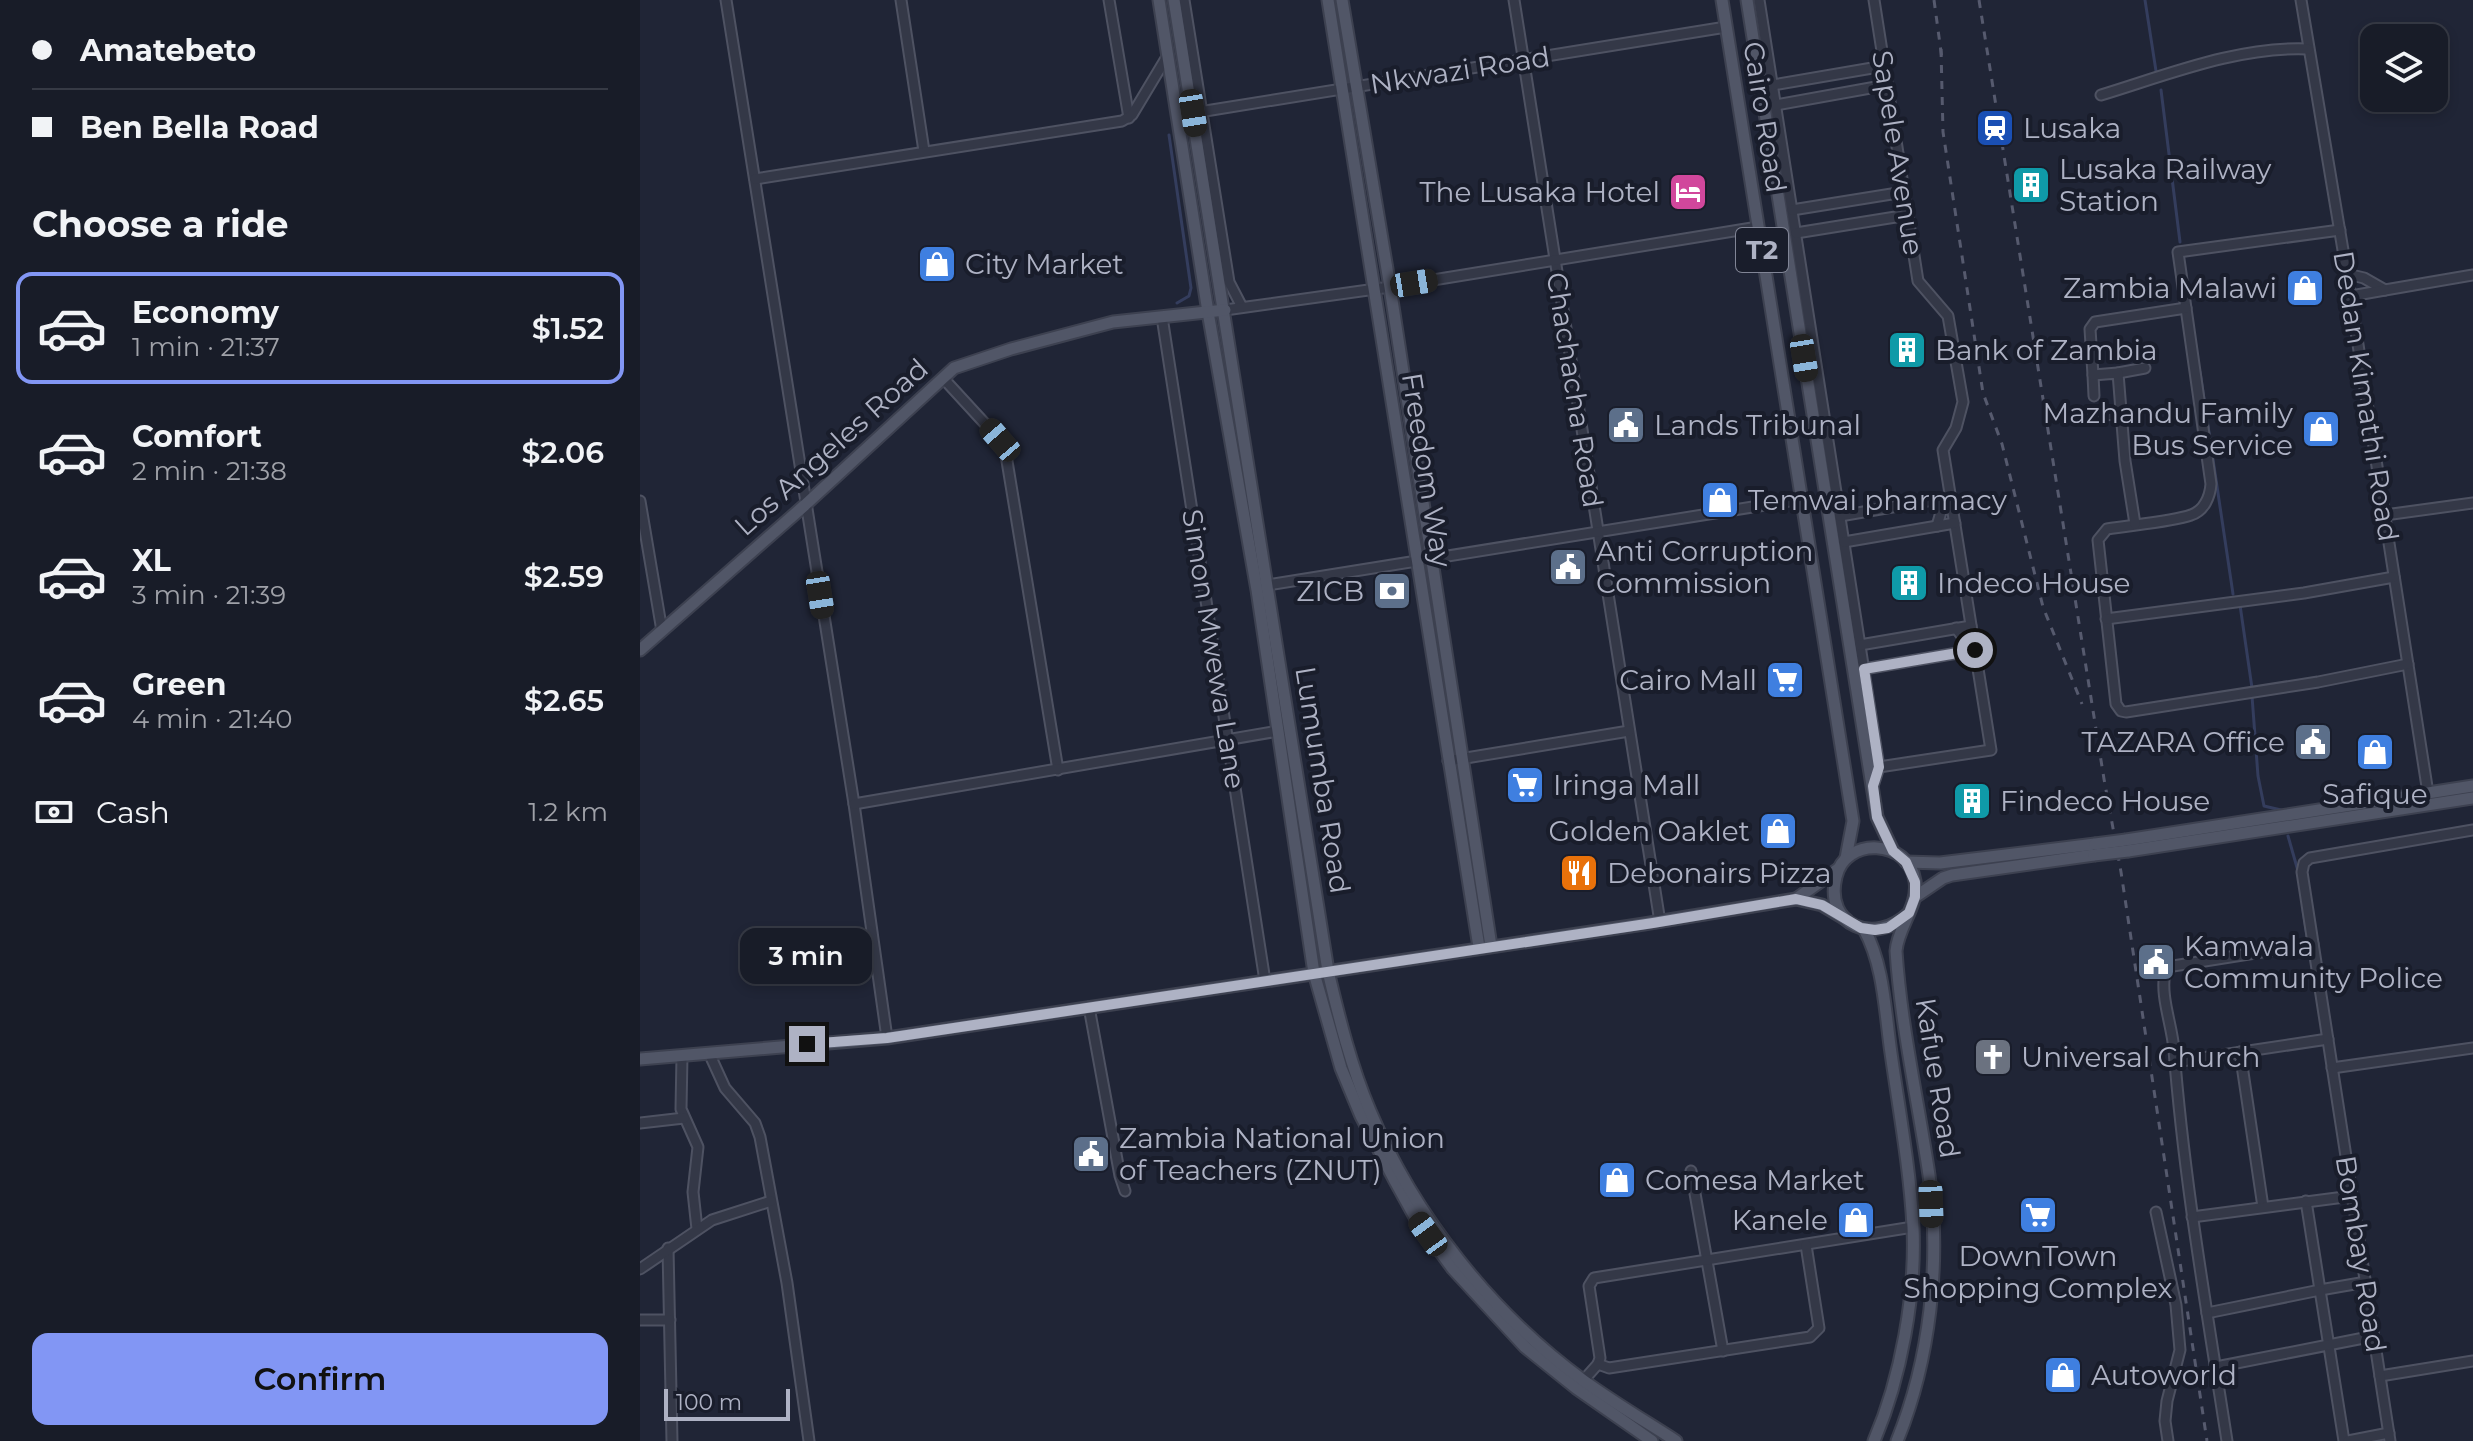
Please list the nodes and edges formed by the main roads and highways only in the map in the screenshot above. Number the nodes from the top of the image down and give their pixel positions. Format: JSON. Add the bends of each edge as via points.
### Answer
{"nodes":[{"id":1,"x":1159,"y":0,"type":"edge"},
{"id":2,"x":1174,"y":0,"type":"edge"},
{"id":3,"x":1328,"y":0,"type":"edge"},
{"id":4,"x":1342,"y":0,"type":"edge"},
{"id":5,"x":1722,"y":0,"type":"edge"},
{"id":6,"x":1747,"y":0,"type":"edge"},
{"id":7,"x":1770,"y":106,"type":"junction"},
{"id":8,"x":1740,"y":112,"type":"junction"},
{"id":9,"x":1768,"y":130,"type":"junction"},
{"id":10,"x":1743,"y":134,"type":"junction"},
{"id":11,"x":1225,"y":310,"type":"junction"},
{"id":12,"x":1208,"y":312,"type":"junction"},
{"id":13,"x":1804,"y":358,"type":"junction"},
{"id":14,"x":1780,"y":362,"type":"junction"},
{"id":15,"x":1808,"y":380,"type":"junction"},
{"id":16,"x":1783,"y":384,"type":"junction"},
{"id":17,"x":640,"y":650,"type":"edge"},
{"id":18,"x":1852,"y":654,"type":"junction"},
{"id":19,"x":1827,"y":658,"type":"junction"},
{"id":20,"x":1859,"y":673,"type":"junction"},
{"id":21,"x":1449,"y":679,"type":"junction"},
{"id":22,"x":1434,"y":681,"type":"junction"},
{"id":23,"x":1831,"y":681,"type":"junction"},
{"id":24,"x":1454,"y":760,"type":"junction"},
{"id":25,"x":2473,"y":786,"type":"edge"},
{"id":26,"x":2473,"y":798,"type":"edge"},
{"id":27,"x":2127,"y":845,"type":"junction"},
{"id":28,"x":2094,"y":850,"type":"junction"},
{"id":29,"x":1893,"y":851,"type":"junction"},
{"id":30,"x":1906,"y":862,"type":"junction"},
{"id":31,"x":1843,"y":863,"type":"junction"},
{"id":32,"x":1915,"y":897,"type":"junction"},
{"id":33,"x":1796,"y":899,"type":"junction"},
{"id":34,"x":1909,"y":913,"type":"junction"},
{"id":35,"x":1847,"y":920,"type":"junction"},
{"id":36,"x":1864,"y":929,"type":"junction"},
{"id":37,"x":1485,"y":946,"type":"junction"},
{"id":38,"x":1328,"y":971,"type":"junction"},
{"id":39,"x":1314,"y":973,"type":"junction"},
{"id":40,"x":640,"y":1059,"type":"edge"},
{"id":41,"x":1579,"y":1384,"type":"junction"},
{"id":42,"x":1652,"y":1441,"type":"edge"},
{"id":43,"x":1676,"y":1441,"type":"edge"},
{"id":44,"x":1874,"y":1441,"type":"edge"},
{"id":45,"x":1897,"y":1441,"type":"edge"}],
"edges":[{"from":1,"to":12,"type":"main road","name":"Lumumba Road"},
{"from":2,"to":11,"type":"main road","name":"Lumumba Road","via":[[1198,112]]},
{"from":3,"to":22,"type":"main road","name":"Freedom Way"},
{"from":4,"to":21,"type":"main road","name":"Freedom Way"},
{"from":5,"to":8,"type":"main road","name":"Cairo Road","number":"T2"},
{"from":6,"to":7,"type":"main road","name":"Cairo Road","number":"T2"},
{"from":7,"to":8,"type":"main road","via":[[1754,116]]},
{"from":7,"to":9,"type":"main road","name":"Cairo Road","number":"T2"},
{"from":8,"to":10,"type":"main road","name":"Cairo Road","number":"T2"},
{"from":9,"to":10,"type":"main road","via":[[1755,126]]},
{"from":9,"to":13,"type":"main road","name":"Cairo Road","number":"T2","via":[[1784,192]]},
{"from":10,"to":14,"type":"main road","name":"Cairo Road","number":"T2"},
{"from":11,"to":12,"type":"main road","name":"Los Angeles Road"},
{"from":11,"to":38,"type":"main road","name":"Lumumba Road"},
{"from":12,"to":17,"type":"main road","name":"Los Angeles Road","via":[[1113,322],[959,366]]},
{"from":12,"to":39,"type":"main road","name":"Lumumba Road","via":[[1255,574]]},
{"from":13,"to":14,"type":"main road","via":[[1794,366]]},
{"from":13,"to":15,"type":"main road","name":"Cairo Road","number":"T2"},
{"from":14,"to":16,"type":"main road","name":"Cairo Road","number":"T2"},
{"from":15,"to":16,"type":"main road","via":[[1795,376]]},
{"from":15,"to":18,"type":"main road","name":"Cairo Road","number":"T2","via":[[1818,408]]},
{"from":16,"to":19,"type":"main road","name":"Cairo Road","number":"T2"},
{"from":18,"to":19,"type":"main road","via":[[1841,663]]},
{"from":18,"to":20,"type":"main road","name":"Cairo Road","number":"T2"},
{"from":19,"to":23,"type":"main road","name":"Cairo Road","number":"T2"},
{"from":20,"to":23,"type":"main road","via":[[1843,672]]},
{"from":20,"to":29,"type":"main road","name":"Cairo Road","number":"T2","via":[[1877,817]]},
{"from":21,"to":22,"type":"main road"},
{"from":21,"to":24,"type":"main road","name":"Freedom Way"},
{"from":22,"to":24,"type":"main road","name":"Freedom Way"},
{"from":23,"to":31,"type":"main road","name":"Cairo Road","number":"T2","via":[[1853,821]]},
{"from":24,"to":37,"type":"main road","name":"Freedom Way"},
{"from":25,"to":27,"type":"main road"},
{"from":26,"to":27,"type":"main road"},
{"from":27,"to":28,"type":"main road","bridge":true},
{"from":28,"to":30,"type":"main road"},
{"from":28,"to":32,"type":"main road","via":[[1952,875]]},
{"from":29,"to":30,"type":"main road"},
{"from":29,"to":31,"type":"main road","via":[[1865,848]]},
{"from":30,"to":32,"type":"main road"},
{"from":31,"to":33,"type":"main road"},
{"from":31,"to":35,"type":"main road","via":[[1835,895]]},
{"from":32,"to":34,"type":"main road"},
{"from":33,"to":35,"type":"main road","via":[[1822,905]]},
{"from":33,"to":37,"type":"main road"},
{"from":34,"to":36,"type":"main road","via":[[1888,928]]},
{"from":34,"to":45,"type":"main road","name":"Kafue Road","via":[[1897,941],[1897,971],[1929,1177],[1932,1282],[1923,1350]]},
{"from":35,"to":36,"type":"main road"},
{"from":36,"to":44,"type":"main road","name":"Kafue Road","via":[[1873,945],[1882,993],[1913,1227],[1900,1354]]},
{"from":37,"to":38,"type":"main road"},
{"from":38,"to":39,"type":"main road"},
{"from":38,"to":41,"type":"main road","name":"Lumumba Road","via":[[1369,1109],[1408,1186],[1483,1289]]},
{"from":39,"to":40,"type":"main road","via":[[887,1038]]},
{"from":39,"to":41,"type":"main road","name":"Lumumba Road","via":[[1341,1068],[1415,1217],[1482,1304],[1525,1347]]},
{"from":41,"to":42,"type":"main road","name":"Lumumba Road"},
{"from":41,"to":43,"type":"main road","name":"Lumumba Road"}]}
